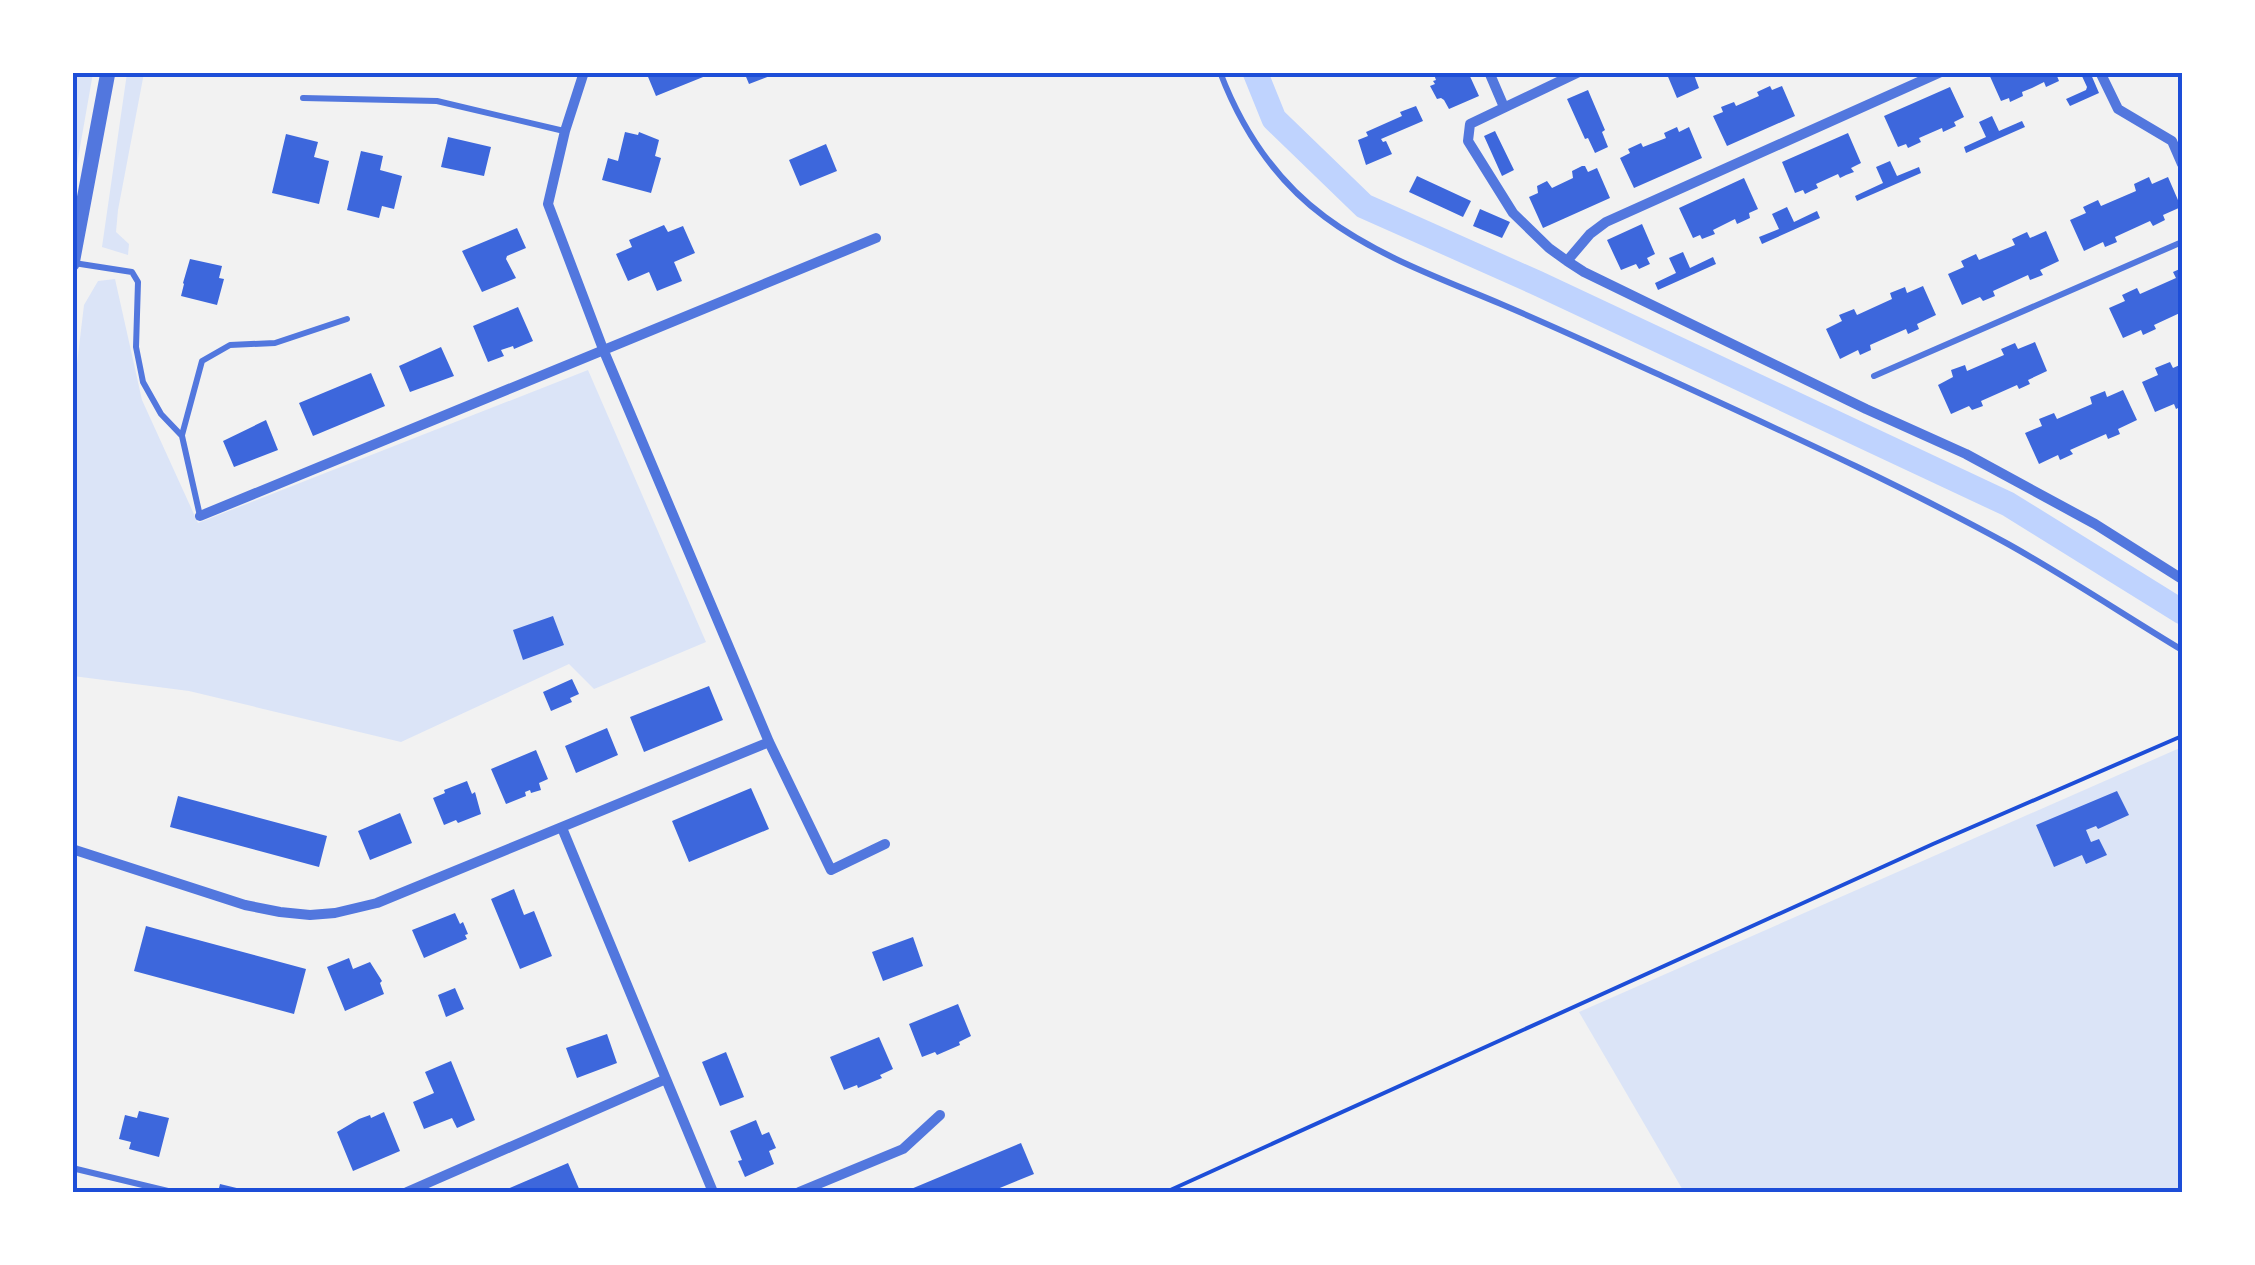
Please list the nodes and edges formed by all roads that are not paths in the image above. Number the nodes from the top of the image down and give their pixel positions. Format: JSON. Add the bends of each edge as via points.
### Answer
{"nodes":[{"id":1,"x":108,"y":72,"type":"edge"},
{"id":2,"x":584,"y":72,"type":"edge"},
{"id":3,"x":1220,"y":72,"type":"edge"},
{"id":4,"x":1489,"y":72,"type":"edge"},
{"id":5,"x":1579,"y":72,"type":"edge"},
{"id":6,"x":1941,"y":72,"type":"edge"},
{"id":7,"x":2100,"y":72,"type":"edge"},
{"id":8,"x":303,"y":98,"type":"dead end"},
{"id":9,"x":1504,"y":107,"type":"junction"},
{"id":10,"x":565,"y":131,"type":"junction"},
{"id":11,"x":2182,"y":164,"type":"edge"},
{"id":12,"x":876,"y":238,"type":"dead end"},
{"id":13,"x":2182,"y":242,"type":"edge"},
{"id":14,"x":1567,"y":261,"type":"junction"},
{"id":15,"x":73,"y":263,"type":"edge"},
{"id":16,"x":347,"y":319,"type":"dead end"},
{"id":17,"x":603,"y":349,"type":"junction"},
{"id":18,"x":1874,"y":376,"type":"dead end"},
{"id":19,"x":182,"y":436,"type":"junction"},
{"id":20,"x":200,"y":516,"type":"joint"},
{"id":21,"x":2182,"y":579,"type":"edge"},
{"id":22,"x":2182,"y":650,"type":"edge"},
{"id":23,"x":769,"y":742,"type":"junction"},
{"id":24,"x":562,"y":828,"type":"junction"},
{"id":25,"x":885,"y":844,"type":"dead end"},
{"id":26,"x":72,"y":849,"type":"edge"},
{"id":27,"x":666,"y":1079,"type":"junction"},
{"id":28,"x":940,"y":1116,"type":"dead end"},
{"id":29,"x":72,"y":1168,"type":"edge"},
{"id":30,"x":172,"y":1192,"type":"edge"},
{"id":31,"x":407,"y":1192,"type":"edge"},
{"id":32,"x":713,"y":1192,"type":"edge"},
{"id":33,"x":798,"y":1192,"type":"edge"}],
"edges":[{"from":1,"to":15,"type":"street"},
{"from":2,"to":10,"type":"street"},
{"from":3,"to":22,"type":"lane","via":[[1271,166],[1297,195],[1354,236],[1936,506]]},
{"from":4,"to":9,"type":"street"},
{"from":5,"to":9,"type":"street"},
{"from":6,"to":14,"type":"street","via":[[1606,222]]},
{"from":7,"to":11,"type":"street","via":[[2118,110],[2172,141]]},
{"from":8,"to":10,"type":"lane","via":[[437,101]]},
{"from":9,"to":14,"type":"street","via":[[1470,124],[1468,141],[1513,214]]},
{"from":10,"to":17,"type":"street","via":[[548,204]]},
{"from":12,"to":17,"type":"street"},
{"from":13,"to":18,"type":"lane"},
{"from":14,"to":21,"type":"street","via":[[1966,454]]},
{"from":15,"to":19,"type":"lane","via":[[132,272],[143,382]]},
{"from":16,"to":19,"type":"lane","via":[[275,343],[230,345],[202,361]]},
{"from":17,"to":20,"type":"street"},
{"from":17,"to":23,"type":"street"},
{"from":19,"to":20,"type":"lane"},
{"from":23,"to":24,"type":"street"},
{"from":23,"to":25,"type":"street","via":[[831,870]]},
{"from":24,"to":26,"type":"street","via":[[376,903],[310,915],[245,905]]},
{"from":24,"to":27,"type":"street"},
{"from":27,"to":31,"type":"street"},
{"from":27,"to":32,"type":"street"},
{"from":28,"to":33,"type":"street","via":[[904,1150]]},
{"from":29,"to":30,"type":"lane"}]}
